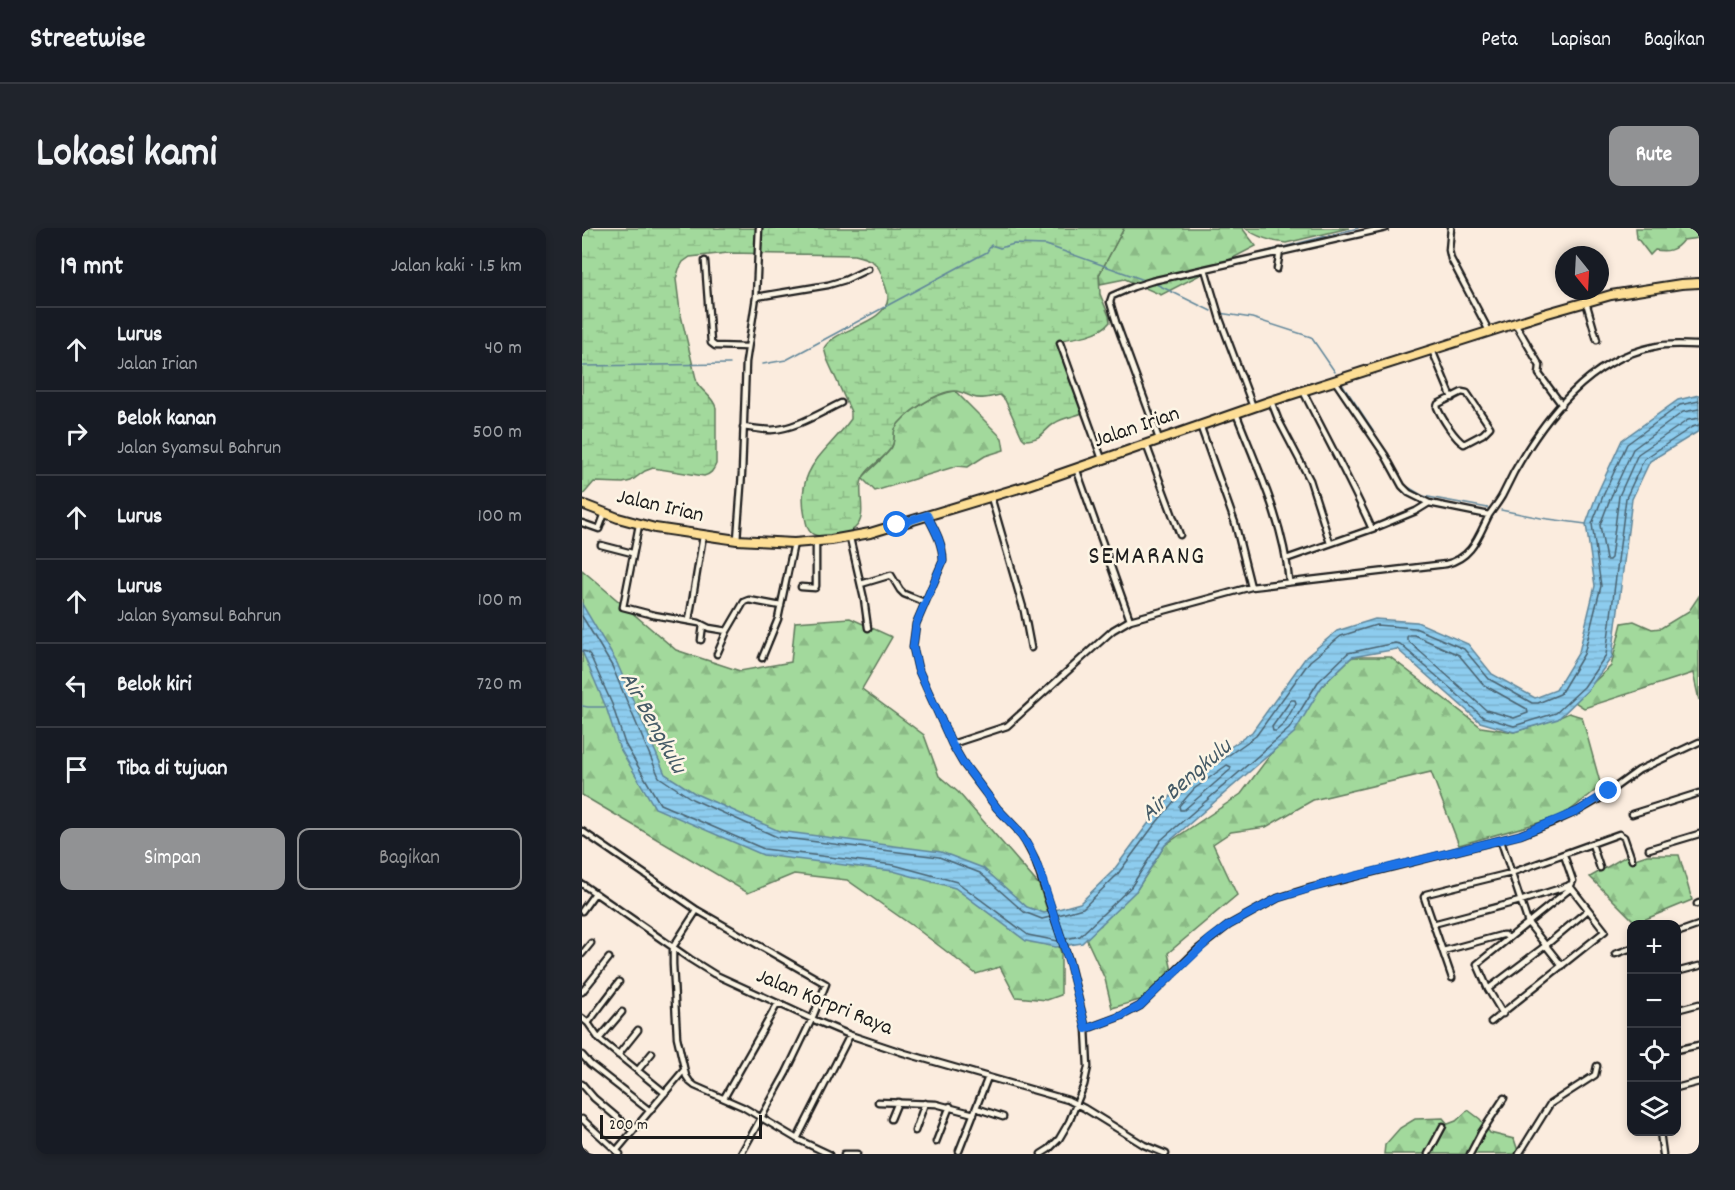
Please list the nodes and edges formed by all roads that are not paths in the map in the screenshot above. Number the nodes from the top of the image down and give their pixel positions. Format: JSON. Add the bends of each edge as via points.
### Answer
{"nodes":[{"id":1,"x":759,"y":228,"type":"edge"},
{"id":2,"x":1386,"y":228,"type":"edge"},
{"id":3,"x":1451,"y":228,"type":"edge"},
{"id":4,"x":1280,"y":251,"type":"junction"},
{"id":5,"x":705,"y":261,"type":"dead end"},
{"id":6,"x":868,"y":269,"type":"dead end"},
{"id":7,"x":1205,"y":269,"type":"junction"},
{"id":8,"x":1277,"y":269,"type":"dead end"},
{"id":9,"x":1699,"y":283,"type":"edge"},
{"id":10,"x":756,"y":297,"type":"junction"},
{"id":11,"x":1586,"y":302,"type":"junction"},
{"id":12,"x":1515,"y":323,"type":"junction"},
{"id":13,"x":1489,"y":331,"type":"junction"},
{"id":14,"x":1597,"y":340,"type":"dead end"},
{"id":15,"x":1060,"y":343,"type":"dead end"},
{"id":16,"x":1699,"y":345,"type":"edge"},
{"id":17,"x":747,"y":347,"type":"junction"},
{"id":18,"x":1432,"y":349,"type":"junction"},
{"id":19,"x":1335,"y":381,"type":"junction"},
{"id":20,"x":1303,"y":391,"type":"junction"},
{"id":21,"x":1452,"y":398,"type":"junction"},
{"id":22,"x":1271,"y":401,"type":"junction"},
{"id":23,"x":841,"y":403,"type":"dead end"},
{"id":24,"x":1563,"y":405,"type":"junction"},
{"id":25,"x":1253,"y":407,"type":"junction"},
{"id":26,"x":1236,"y":413,"type":"junction"},
{"id":27,"x":1200,"y":425,"type":"junction"},
{"id":28,"x":743,"y":427,"type":"junction"},
{"id":29,"x":1159,"y":439,"type":"junction"},
{"id":30,"x":1146,"y":444,"type":"junction"},
{"id":31,"x":1102,"y":459,"type":"junction"},
{"id":32,"x":1076,"y":468,"type":"junction"},
{"id":33,"x":991,"y":497,"type":"junction"},
{"id":34,"x":1429,"y":502,"type":"junction"},
{"id":35,"x":582,"y":504,"type":"edge"},
{"id":36,"x":605,"y":513,"type":"junction"},
{"id":37,"x":927,"y":515,"type":"junction"},
{"id":38,"x":1490,"y":516,"type":"junction"},
{"id":39,"x":582,"y":523,"type":"edge"},
{"id":40,"x":639,"y":525,"type":"junction"},
{"id":41,"x":1372,"y":529,"type":"junction"},
{"id":42,"x":1180,"y":535,"type":"dead end"},
{"id":43,"x":703,"y":536,"type":"junction"},
{"id":44,"x":850,"y":538,"type":"junction"},
{"id":45,"x":737,"y":540,"type":"junction"},
{"id":46,"x":816,"y":542,"type":"junction"},
{"id":47,"x":794,"y":543,"type":"junction"},
{"id":48,"x":1330,"y":543,"type":"junction"},
{"id":49,"x":601,"y":545,"type":"dead end"},
{"id":50,"x":632,"y":553,"type":"junction"},
{"id":51,"x":1286,"y":559,"type":"junction"},
{"id":52,"x":1289,"y":581,"type":"junction"},
{"id":53,"x":861,"y":584,"type":"junction"},
{"id":54,"x":1251,"y":586,"type":"junction"},
{"id":55,"x":801,"y":587,"type":"dead end"},
{"id":56,"x":924,"y":602,"type":"junction"},
{"id":57,"x":781,"y":606,"type":"junction"},
{"id":58,"x":689,"y":620,"type":"junction"},
{"id":59,"x":1130,"y":620,"type":"junction"},
{"id":60,"x":704,"y":625,"type":"junction"},
{"id":61,"x":868,"y":628,"type":"dead end"},
{"id":62,"x":727,"y":631,"type":"junction"},
{"id":63,"x":701,"y":640,"type":"dead end"},
{"id":64,"x":1031,"y":648,"type":"dead end"},
{"id":65,"x":717,"y":654,"type":"dead end"},
{"id":66,"x":762,"y":658,"type":"dead end"},
{"id":67,"x":1699,"y":741,"type":"edge"},
{"id":68,"x":952,"y":744,"type":"junction"},
{"id":69,"x":1699,"y":793,"type":"edge"},
{"id":70,"x":1632,"y":814,"type":"dead end"},
{"id":71,"x":582,"y":831,"type":"edge"},
{"id":72,"x":1699,"y":834,"type":"edge"},
{"id":73,"x":1501,"y":841,"type":"junction"},
{"id":74,"x":1592,"y":844,"type":"junction"},
{"id":75,"x":1649,"y":849,"type":"dead end"},
{"id":76,"x":1563,"y":855,"type":"junction"},
{"id":77,"x":1632,"y":860,"type":"dead end"},
{"id":78,"x":1600,"y":868,"type":"dead end"},
{"id":79,"x":1511,"y":873,"type":"junction"},
{"id":80,"x":582,"y":884,"type":"edge"},
{"id":81,"x":1570,"y":887,"type":"junction"},
{"id":82,"x":595,"y":893,"type":"junction"},
{"id":83,"x":1520,"y":901,"type":"junction"},
{"id":84,"x":697,"y":910,"type":"junction"},
{"id":85,"x":1588,"y":910,"type":"junction"},
{"id":86,"x":582,"y":911,"type":"edge"},
{"id":87,"x":1528,"y":923,"type":"junction"},
{"id":88,"x":1434,"y":924,"type":"junction"},
{"id":89,"x":1699,"y":926,"type":"edge"},
{"id":90,"x":1681,"y":932,"type":"edge"},
{"id":91,"x":1508,"y":938,"type":"junction"},
{"id":92,"x":591,"y":943,"type":"dead end"},
{"id":93,"x":1545,"y":946,"type":"junction"},
{"id":94,"x":673,"y":947,"type":"junction"},
{"id":95,"x":1627,"y":950,"type":"edge"},
{"id":96,"x":1443,"y":951,"type":"junction"},
{"id":97,"x":582,"y":954,"type":"edge"},
{"id":98,"x":1615,"y":954,"type":"dead end"},
{"id":99,"x":609,"y":958,"type":"dead end"},
{"id":100,"x":1562,"y":966,"type":"junction"},
{"id":101,"x":1699,"y":966,"type":"edge"},
{"id":102,"x":1681,"y":971,"type":"edge"},
{"id":103,"x":1452,"y":978,"type":"dead end"},
{"id":104,"x":619,"y":982,"type":"dead end"},
{"id":105,"x":1488,"y":989,"type":"junction"},
{"id":106,"x":582,"y":992,"type":"edge"},
{"id":107,"x":778,"y":1003,"type":"junction"},
{"id":108,"x":1699,"y":1004,"type":"edge"},
{"id":109,"x":1681,"y":1009,"type":"edge"},
{"id":110,"x":622,"y":1012,"type":"dead end"},
{"id":111,"x":1503,"y":1014,"type":"junction"},
{"id":112,"x":582,"y":1018,"type":"edge"},
{"id":113,"x":812,"y":1019,"type":"junction"},
{"id":114,"x":1491,"y":1022,"type":"dead end"},
{"id":115,"x":588,"y":1023,"type":"junction"},
{"id":116,"x":1086,"y":1029,"type":"junction"},
{"id":117,"x":638,"y":1030,"type":"dead end"},
{"id":118,"x":850,"y":1035,"type":"junction"},
{"id":119,"x":599,"y":1040,"type":"junction"},
{"id":120,"x":1699,"y":1044,"type":"edge"},
{"id":121,"x":1681,"y":1049,"type":"edge"},
{"id":122,"x":652,"y":1053,"type":"dead end"},
{"id":123,"x":618,"y":1054,"type":"junction"},
{"id":124,"x":582,"y":1055,"type":"edge"},
{"id":125,"x":1597,"y":1066,"type":"dead end"},
{"id":126,"x":638,"y":1070,"type":"junction"},
{"id":127,"x":684,"y":1070,"type":"junction"},
{"id":128,"x":988,"y":1077,"type":"junction"},
{"id":129,"x":1699,"y":1082,"type":"edge"},
{"id":130,"x":582,"y":1084,"type":"edge"},
{"id":131,"x":1681,"y":1087,"type":"edge"},
{"id":132,"x":665,"y":1093,"type":"junction"},
{"id":133,"x":724,"y":1098,"type":"junction"},
{"id":134,"x":1504,"y":1098,"type":"dead end"},
{"id":135,"x":878,"y":1102,"type":"dead end"},
{"id":136,"x":898,"y":1102,"type":"junction"},
{"id":137,"x":926,"y":1103,"type":"junction"},
{"id":138,"x":1076,"y":1105,"type":"junction"},
{"id":139,"x":950,"y":1106,"type":"junction"},
{"id":140,"x":976,"y":1108,"type":"junction"},
{"id":141,"x":650,"y":1111,"type":"junction"},
{"id":142,"x":974,"y":1114,"type":"junction"},
{"id":143,"x":762,"y":1117,"type":"junction"},
{"id":144,"x":1003,"y":1117,"type":"dead end"},
{"id":145,"x":582,"y":1119,"type":"edge"},
{"id":146,"x":891,"y":1119,"type":"dead end"},
{"id":147,"x":1443,"y":1126,"type":"dead end"},
{"id":148,"x":633,"y":1131,"type":"junction"},
{"id":149,"x":915,"y":1131,"type":"dead end"},
{"id":150,"x":1661,"y":1136,"type":"edge"},
{"id":151,"x":797,"y":1139,"type":"junction"},
{"id":152,"x":936,"y":1142,"type":"dead end"},
{"id":153,"x":959,"y":1151,"type":"dead end"},
{"id":154,"x":618,"y":1152,"type":"edge"},
{"id":155,"x":741,"y":1154,"type":"edge"},
{"id":156,"x":829,"y":1154,"type":"edge"},
{"id":157,"x":844,"y":1154,"type":"edge"},
{"id":158,"x":857,"y":1154,"type":"edge"},
{"id":159,"x":1041,"y":1154,"type":"edge"},
{"id":160,"x":1166,"y":1154,"type":"edge"},
{"id":161,"x":1428,"y":1154,"type":"edge"},
{"id":162,"x":1470,"y":1154,"type":"edge"},
{"id":163,"x":1519,"y":1154,"type":"edge"},
{"id":164,"x":1663,"y":1154,"type":"edge"}],
"edges":[{"from":1,"to":10,"type":"street"},
{"from":2,"to":4,"type":"street"},
{"from":3,"to":13,"type":"street","via":[[1451,259]]},
{"from":4,"to":7,"type":"street"},
{"from":4,"to":8,"type":"street"},
{"from":5,"to":17,"type":"street","via":[[711,343]]},
{"from":6,"to":10,"type":"street","via":[[828,285]]},
{"from":7,"to":25,"type":"street"},
{"from":7,"to":29,"type":"street","via":[[1119,292],[1110,302]]},
{"from":9,"to":11,"type":"main road","name":"Jalan Irian"},
{"from":10,"to":17,"type":"street"},
{"from":11,"to":12,"type":"main road","name":"Jalan Irian"},
{"from":11,"to":14,"type":"street"},
{"from":12,"to":13,"type":"main road","name":"Jalan Irian"},
{"from":12,"to":24,"type":"street","via":[[1540,366],[1539,374]]},
{"from":13,"to":18,"type":"main road","name":"Jalan Irian"},
{"from":15,"to":31,"type":"street"},
{"from":16,"to":24,"type":"street","via":[[1656,346],[1621,358],[1593,374]]},
{"from":17,"to":28,"type":"street"},
{"from":18,"to":19,"type":"main road","name":"Jalan Irian"},
{"from":18,"to":21,"type":"street"},
{"from":19,"to":20,"type":"main road","name":"Jalan Irian"},
{"from":19,"to":34,"type":"street","via":[[1402,486],[1409,494]]},
{"from":20,"to":22,"type":"main road","name":"Jalan Irian"},
{"from":20,"to":41,"type":"street"},
{"from":21,"to":21,"type":"street","via":[[1467,393],[1488,430],[1461,442],[1437,407]]},
{"from":22,"to":25,"type":"main road","name":"Jalan Irian"},
{"from":22,"to":48,"type":"street","via":[[1310,480]]},
{"from":23,"to":28,"type":"street","via":[[777,429]]},
{"from":24,"to":38,"type":"street","via":[[1530,446]]},
{"from":25,"to":26,"type":"main road","name":"Jalan Irian"},
{"from":26,"to":27,"type":"main road","name":"Jalan Irian"},
{"from":26,"to":51,"type":"street","via":[[1274,510]]},
{"from":27,"to":29,"type":"main road","name":"Jalan Irian"},
{"from":27,"to":54,"type":"street","via":[[1235,523]]},
{"from":28,"to":45,"type":"street"},
{"from":29,"to":30,"type":"main road","name":"Jalan Irian"},
{"from":30,"to":31,"type":"main road","name":"Jalan Irian"},
{"from":30,"to":42,"type":"street"},
{"from":31,"to":32,"type":"main road","name":"Jalan Irian"},
{"from":32,"to":33,"type":"main road","name":"Jalan Irian"},
{"from":32,"to":59,"type":"street"},
{"from":33,"to":37,"type":"main road","name":"Jalan Irian"},
{"from":33,"to":64,"type":"street"},
{"from":34,"to":38,"type":"street"},
{"from":34,"to":41,"type":"street"},
{"from":35,"to":36,"type":"main road","name":"Jalan Irian"},
{"from":36,"to":39,"type":"street","via":[[599,529]]},
{"from":36,"to":40,"type":"main road","name":"Jalan Irian"},
{"from":37,"to":44,"type":"main road","name":"Jalan Irian"},
{"from":37,"to":56,"type":"street","via":[[940,542],[943,561]]},
{"from":38,"to":52,"type":"street","via":[[1467,554],[1452,563]]},
{"from":40,"to":43,"type":"main road","name":"Jalan Irian"},
{"from":40,"to":50,"type":"street"},
{"from":41,"to":48,"type":"street"},
{"from":43,"to":45,"type":"main road","name":"Jalan Irian"},
{"from":43,"to":58,"type":"street"},
{"from":44,"to":46,"type":"main road","name":"Jalan Irian"},
{"from":44,"to":53,"type":"street"},
{"from":45,"to":47,"type":"main road","name":"Jalan Irian"},
{"from":46,"to":47,"type":"main road","name":"Jalan Irian"},
{"from":46,"to":55,"type":"street","via":[[816,586]]},
{"from":47,"to":57,"type":"street"},
{"from":48,"to":51,"type":"street"},
{"from":49,"to":50,"type":"street"},
{"from":50,"to":58,"type":"street","via":[[623,608]]},
{"from":51,"to":52,"type":"street"},
{"from":52,"to":54,"type":"street"},
{"from":53,"to":56,"type":"street","via":[[891,575],[904,594]]},
{"from":53,"to":61,"type":"street"},
{"from":54,"to":59,"type":"street"},
{"from":56,"to":68,"type":"street","via":[[916,624],[914,657]]},
{"from":57,"to":62,"type":"street","via":[[746,601]]},
{"from":57,"to":66,"type":"street"},
{"from":58,"to":60,"type":"street"},
{"from":59,"to":68,"type":"street","via":[[1113,630],[1007,726]]},
{"from":60,"to":62,"type":"street"},
{"from":60,"to":63,"type":"street"},
{"from":62,"to":65,"type":"street"},
{"from":67,"to":73,"type":"street","via":[[1639,770],[1578,811]]},
{"from":68,"to":116,"type":"street","via":[[975,781],[1025,841],[1040,872]]},
{"from":69,"to":70,"type":"street"},
{"from":71,"to":84,"type":"street"},
{"from":72,"to":75,"type":"street"},
{"from":73,"to":79,"type":"street"},
{"from":73,"to":116,"type":"street","via":[[1278,898],[1210,939],[1140,1006]]},
{"from":74,"to":76,"type":"street"},
{"from":74,"to":77,"type":"street","via":[[1622,835]]},
{"from":74,"to":78,"type":"street"},
{"from":76,"to":79,"type":"street"},
{"from":76,"to":81,"type":"street","via":[[1573,881]]},
{"from":79,"to":83,"type":"street"},
{"from":79,"to":88,"type":"street","via":[[1426,894]]},
{"from":80,"to":82,"type":"street","name":"Jalan Korpri Raya"},
{"from":81,"to":83,"type":"street"},
{"from":81,"to":85,"type":"street"},
{"from":81,"to":87,"type":"street"},
{"from":82,"to":86,"type":"street"},
{"from":82,"to":94,"type":"street","name":"Jalan Korpri Raya"},
{"from":83,"to":87,"type":"street"},
{"from":83,"to":88,"type":"street"},
{"from":84,"to":94,"type":"street"},
{"from":84,"to":113,"type":"street","via":[[825,983]]},
{"from":85,"to":93,"type":"street"},
{"from":85,"to":100,"type":"street","via":[[1605,931]]},
{"from":87,"to":91,"type":"street"},
{"from":87,"to":93,"type":"street"},
{"from":88,"to":96,"type":"street"},
{"from":89,"to":90,"type":"street"},
{"from":91,"to":96,"type":"street","via":[[1502,935]]},
{"from":91,"to":105,"type":"street","via":[[1477,964]]},
{"from":92,"to":97,"type":"street"},
{"from":93,"to":100,"type":"street"},
{"from":93,"to":105,"type":"street"},
{"from":94,"to":107,"type":"street","name":"Jalan Korpri Raya","via":[[714,974]]},
{"from":94,"to":127,"type":"street","via":[[676,1037]]},
{"from":95,"to":98,"type":"street"},
{"from":96,"to":103,"type":"street"},
{"from":99,"to":106,"type":"street"},
{"from":100,"to":111,"type":"street"},
{"from":101,"to":102,"type":"street"},
{"from":104,"to":115,"type":"street"},
{"from":105,"to":111,"type":"street"},
{"from":107,"to":113,"type":"street","name":"Jalan Korpri Raya"},
{"from":107,"to":133,"type":"street"},
{"from":108,"to":109,"type":"street"},
{"from":110,"to":119,"type":"street"},
{"from":111,"to":114,"type":"street"},
{"from":112,"to":115,"type":"street"},
{"from":113,"to":118,"type":"street","name":"Jalan Korpri Raya"},
{"from":113,"to":143,"type":"street"},
{"from":115,"to":119,"type":"street"},
{"from":116,"to":138,"type":"street","via":[[1087,1074]]},
{"from":117,"to":123,"type":"street"},
{"from":118,"to":128,"type":"street","name":"Jalan Korpri Raya"},
{"from":118,"to":151,"type":"street"},
{"from":119,"to":123,"type":"street"},
{"from":120,"to":121,"type":"street"},
{"from":122,"to":126,"type":"street"},
{"from":123,"to":126,"type":"street"},
{"from":124,"to":141,"type":"street"},
{"from":125,"to":163,"type":"street","via":[[1595,1075],[1550,1104]]},
{"from":126,"to":132,"type":"street"},
{"from":127,"to":132,"type":"street"},
{"from":127,"to":133,"type":"street","via":[[691,1083]]},
{"from":128,"to":138,"type":"street","name":"Jalan Korpri Raya"},
{"from":128,"to":140,"type":"street"},
{"from":129,"to":131,"type":"street"},
{"from":130,"to":148,"type":"street"},
{"from":132,"to":141,"type":"street"},
{"from":133,"to":143,"type":"street"},
{"from":134,"to":162,"type":"street"},
{"from":135,"to":136,"type":"street"},
{"from":136,"to":137,"type":"street"},
{"from":136,"to":146,"type":"street"},
{"from":137,"to":139,"type":"street"},
{"from":137,"to":149,"type":"street"},
{"from":138,"to":159,"type":"street","via":[[1059,1139]]},
{"from":138,"to":160,"type":"street","name":"Jalan Korpri Raya"},
{"from":139,"to":142,"type":"street"},
{"from":139,"to":152,"type":"street"},
{"from":140,"to":142,"type":"street"},
{"from":140,"to":144,"type":"street"},
{"from":141,"to":148,"type":"street"},
{"from":142,"to":153,"type":"street"},
{"from":143,"to":151,"type":"street"},
{"from":143,"to":155,"type":"street"},
{"from":145,"to":154,"type":"street"},
{"from":147,"to":161,"type":"street"},
{"from":148,"to":154,"type":"street"},
{"from":150,"to":164,"type":"street"},
{"from":151,"to":156,"type":"street"},
{"from":157,"to":158,"type":"street"}]}
